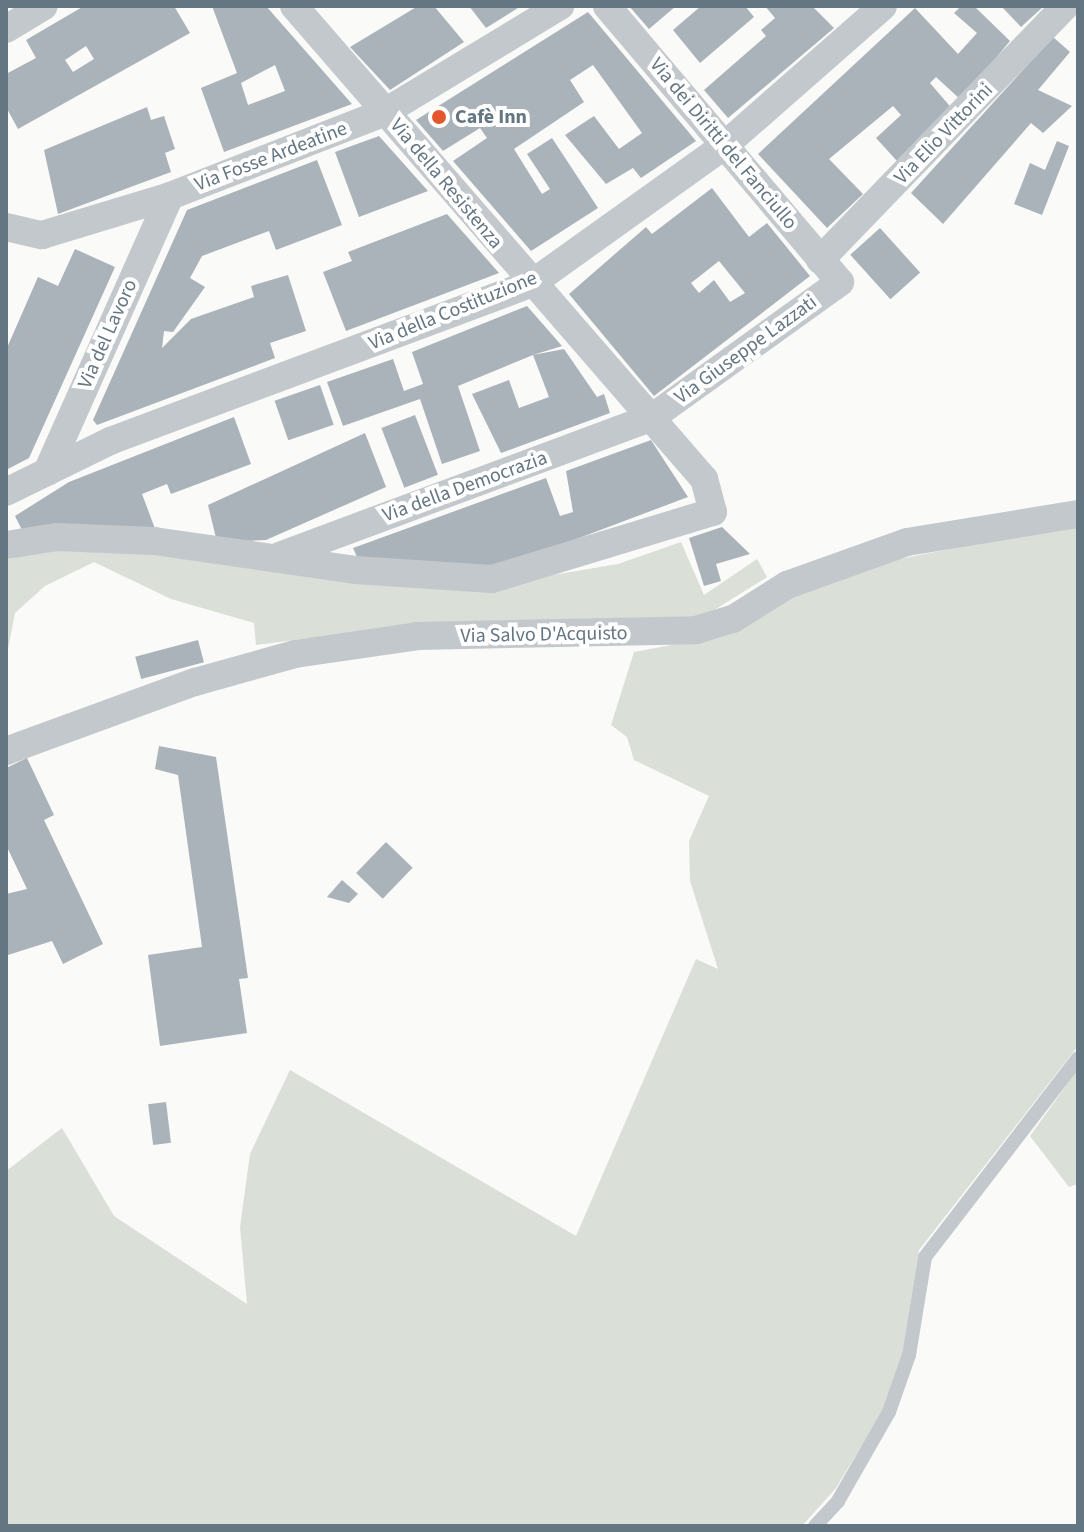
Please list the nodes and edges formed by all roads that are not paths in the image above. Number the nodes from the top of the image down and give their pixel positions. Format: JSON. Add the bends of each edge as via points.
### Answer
{"nodes":[{"id":1,"x":44,"y":6,"type":"edge"},
{"id":2,"x":294,"y":6,"type":"edge"},
{"id":3,"x":560,"y":6,"type":"edge"},
{"id":4,"x":607,"y":6,"type":"edge"},
{"id":5,"x":883,"y":6,"type":"edge"},
{"id":6,"x":1065,"y":6,"type":"edge"},
{"id":7,"x":6,"y":29,"type":"edge"},
{"id":8,"x":385,"y":112,"type":"junction"},
{"id":9,"x":725,"y":145,"type":"junction"},
{"id":10,"x":170,"y":196,"type":"junction"},
{"id":11,"x":6,"y":227,"type":"edge"},
{"id":12,"x":820,"y":260,"type":"junction"},
{"id":13,"x":840,"y":282,"type":"joint"},
{"id":14,"x":531,"y":284,"type":"junction"},
{"id":15,"x":651,"y":418,"type":"junction"},
{"id":16,"x":47,"y":472,"type":"junction"},
{"id":17,"x":6,"y":492,"type":"edge"},
{"id":18,"x":1078,"y":514,"type":"edge"},
{"id":19,"x":6,"y":545,"type":"edge"},
{"id":20,"x":278,"y":557,"type":"junction"},
{"id":21,"x":6,"y":751,"type":"edge"},
{"id":22,"x":1078,"y":1058,"type":"edge"},
{"id":23,"x":815,"y":1526,"type":"edge"}],
"edges":[{"from":1,"to":7,"type":"street"},
{"from":2,"to":8,"type":"street","name":"Via della Resistenza"},
{"from":3,"to":8,"type":"street","name":"Via Fosse Ardeatine"},
{"from":4,"to":9,"type":"street","name":"Via dei Diritti del Fanciullo"},
{"from":5,"to":9,"type":"street","name":"Via della Costituzione"},
{"from":6,"to":12,"type":"street","name":"Via Elio Vittorini"},
{"from":8,"to":10,"type":"street","name":"Via Fosse Ardeatine"},
{"from":8,"to":14,"type":"street","name":"Via della Resistenza"},
{"from":9,"to":12,"type":"street","name":"Via dei Diritti del Fanciullo"},
{"from":9,"to":14,"type":"street","name":"Via della Costituzione"},
{"from":10,"to":11,"type":"street","name":"Via Fosse Ardeatine","via":[[42,235]]},
{"from":10,"to":16,"type":"street","name":"Via del Lavoro"},
{"from":12,"to":13,"type":"street","name":"Via dei Diritti del Fanciullo"},
{"from":13,"to":15,"type":"street","name":"Via Giuseppe Lazzati"},
{"from":14,"to":15,"type":"street","name":"Via della Resistenza"},
{"from":14,"to":16,"type":"street","name":"Via della Costituzione","via":[[110,441]]},
{"from":15,"to":20,"type":"street","name":"Via della Democrazia"},
{"from":15,"to":20,"type":"street","name":"Via della Resistenza","via":[[704,479],[713,512],[492,579]]},
{"from":16,"to":17,"type":"street","name":"Via della Costituzione"},
{"from":18,"to":21,"type":"street","name":"Via Salvo D'Acquisto","via":[[907,542],[787,585],[733,619],[696,630],[418,636],[295,654],[195,682]]},
{"from":19,"to":20,"type":"street","via":[[106,538]]},
{"from":22,"to":23,"type":"lane","via":[[925,1257],[909,1355],[889,1412],[838,1501]]}]}
